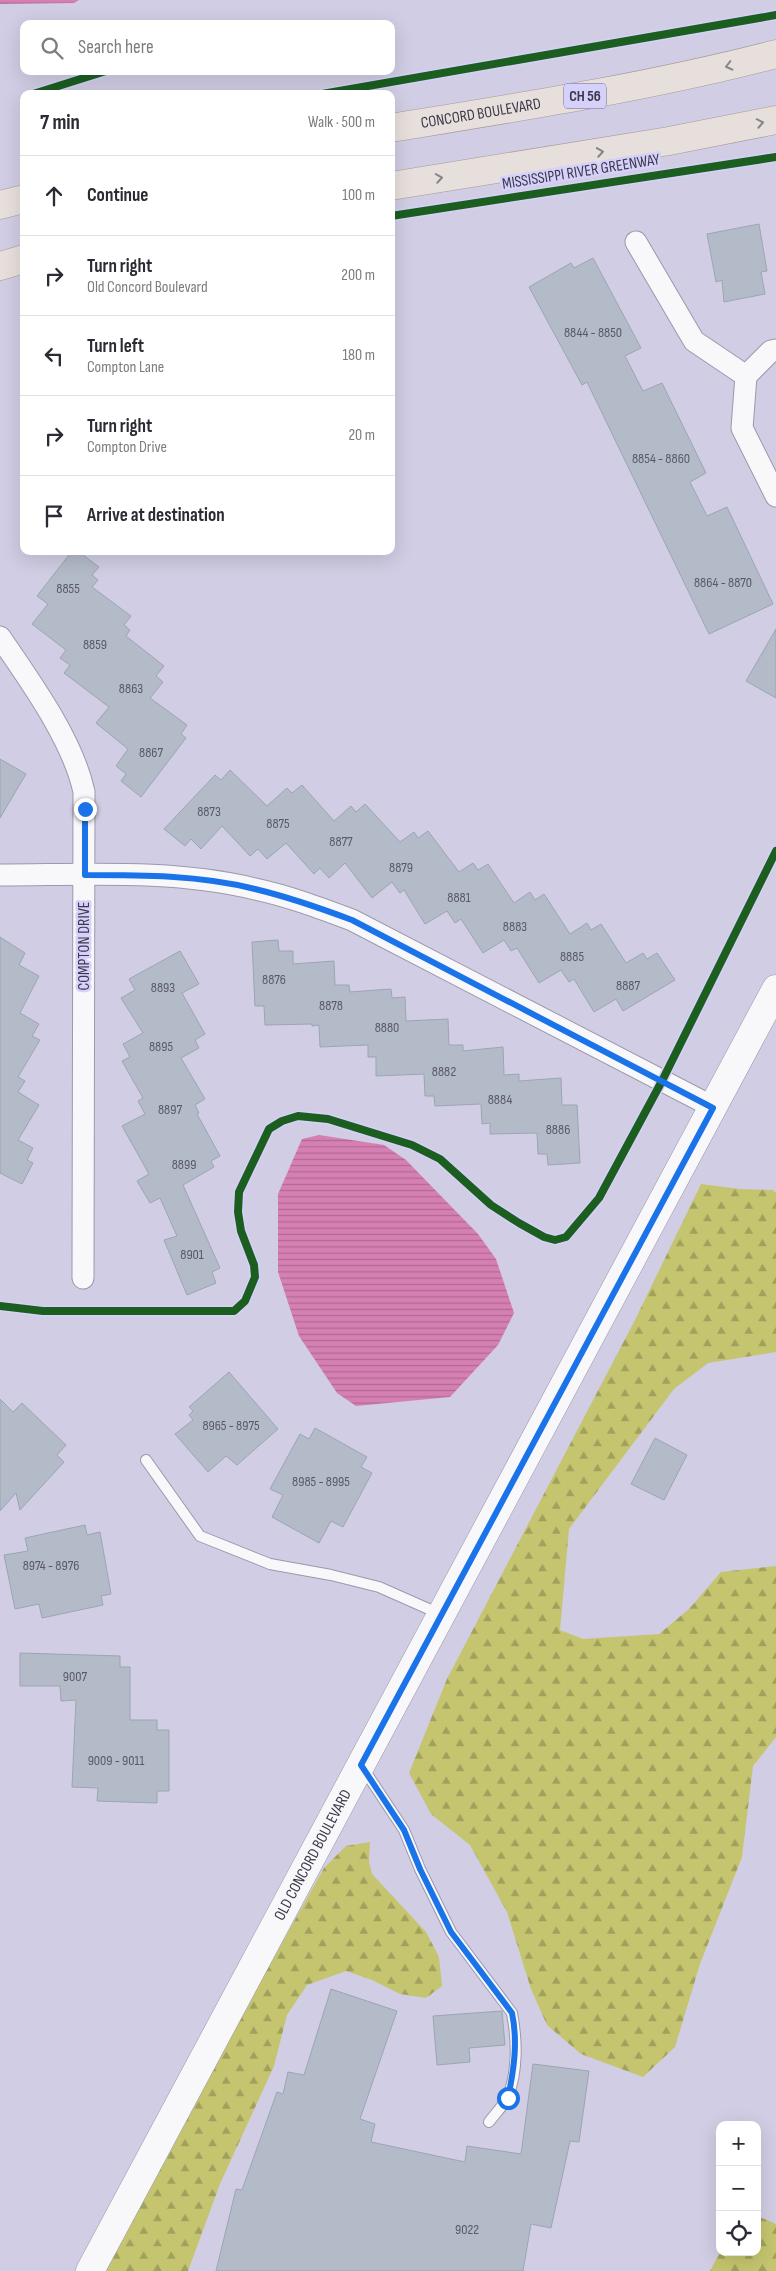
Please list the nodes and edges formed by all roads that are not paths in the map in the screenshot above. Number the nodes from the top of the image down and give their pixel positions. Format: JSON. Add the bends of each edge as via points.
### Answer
{"nodes":[{"id":1,"x":776,"y":54,"type":"edge"},
{"id":2,"x":776,"y":120,"type":"edge"},
{"id":3,"x":395,"y":127,"type":"edge"},
{"id":4,"x":395,"y":185,"type":"edge"},
{"id":5,"x":20,"y":200,"type":"edge"},
{"id":6,"x":0,"y":205,"type":"edge"},
{"id":7,"x":636,"y":242,"type":"dead end"},
{"id":8,"x":20,"y":260,"type":"edge"},
{"id":9,"x":0,"y":266,"type":"edge"},
{"id":10,"x":776,"y":350,"type":"edge"},
{"id":11,"x":746,"y":376,"type":"junction"},
{"id":12,"x":776,"y":496,"type":"edge"},
{"id":13,"x":0,"y":637,"type":"edge"},
{"id":14,"x":0,"y":875,"type":"edge"},
{"id":15,"x":85,"y":875,"type":"junction"},
{"id":16,"x":776,"y":989,"type":"edge"},
{"id":17,"x":713,"y":1108,"type":"junction"},
{"id":18,"x":83,"y":1278,"type":"dead end"},
{"id":19,"x":146,"y":1460,"type":"dead end"},
{"id":20,"x":441,"y":1615,"type":"junction"},
{"id":21,"x":361,"y":1765,"type":"junction"},
{"id":22,"x":489,"y":2122,"type":"dead end"},
{"id":23,"x":90,"y":2271,"type":"edge"}],
"edges":[{"from":1,"to":3,"type":"main road","name":"CONCORD BOULEVARD","number":"CH 56","one_way":true,"via":[[714,70],[559,101]]},
{"from":4,"to":2,"type":"main road","one_way":true,"via":[[669,141]]},
{"from":5,"to":6,"type":"main road"},
{"from":7,"to":11,"type":"street","via":[[694,341]]},
{"from":8,"to":9,"type":"main road"},
{"from":10,"to":11,"type":"street","via":[[771,351]]},
{"from":11,"to":12,"type":"street","via":[[742,428]]},
{"from":13,"to":15,"type":"street","name":"COMPTON DRIVE","via":[[65,738],[77,764],[84,792]]},
{"from":14,"to":15,"type":"street"},
{"from":15,"to":17,"type":"street","via":[[140,875],[222,882],[302,901],[352,920]]},
{"from":15,"to":18,"type":"street","name":"COMPTON DRIVE"},
{"from":16,"to":17,"type":"street","name":"OLD CONCORD BOULEVARD"},
{"from":17,"to":20,"type":"street","name":"OLD CONCORD BOULEVARD"},
{"from":19,"to":20,"type":"lane","via":[[200,1536],[270,1564],[378,1587]]},
{"from":20,"to":21,"type":"street","name":"OLD CONCORD BOULEVARD"},
{"from":21,"to":22,"type":"lane","via":[[404,1830],[451,1932],[512,2013],[514,2068],[508,2098]]},
{"from":21,"to":23,"type":"street","name":"OLD CONCORD BOULEVARD"}]}
